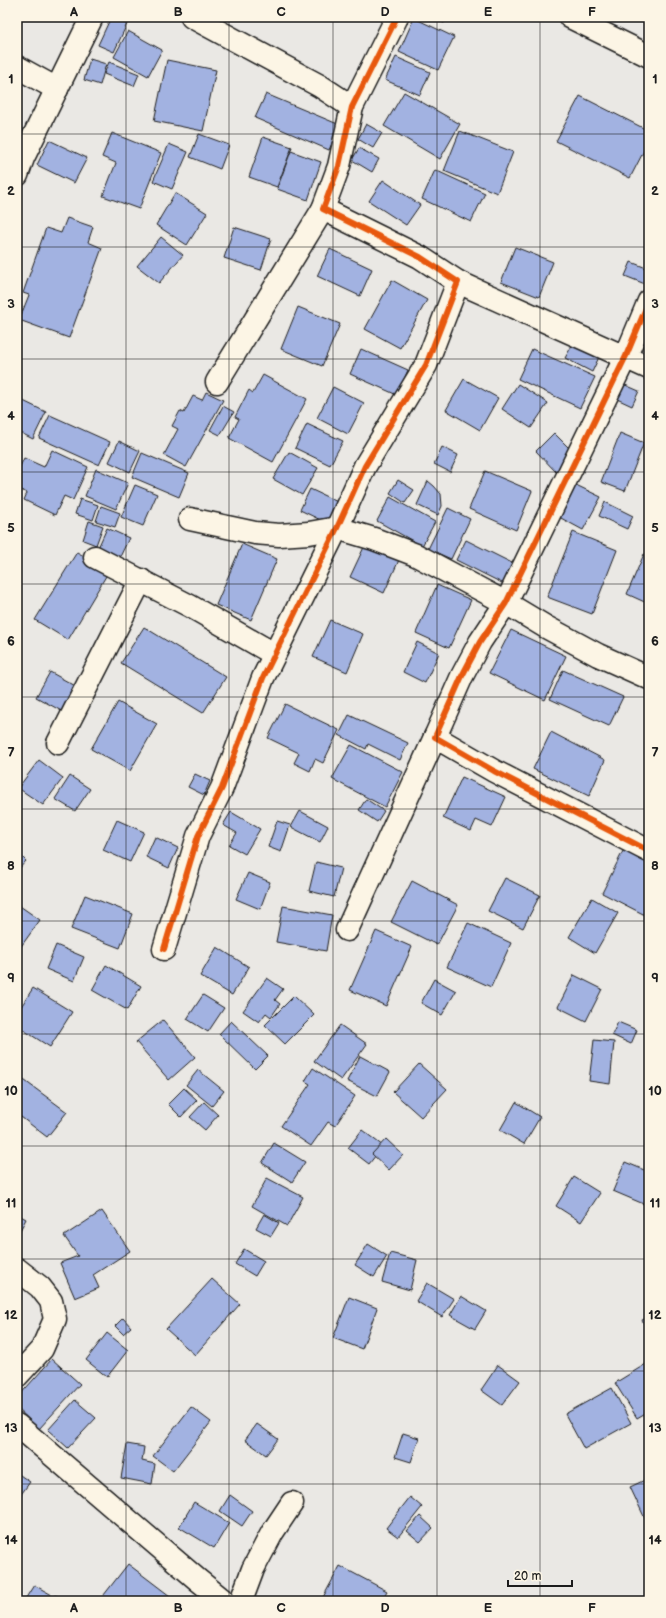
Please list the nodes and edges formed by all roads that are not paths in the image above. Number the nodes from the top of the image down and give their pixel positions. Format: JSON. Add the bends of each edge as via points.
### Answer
{"nodes":[{"id":1,"x":92,"y":17,"type":"edge"},
{"id":2,"x":192,"y":17,"type":"edge"},
{"id":3,"x":397,"y":17,"type":"edge"},
{"id":4,"x":570,"y":17,"type":"edge"},
{"id":5,"x":649,"y":56,"type":"edge"},
{"id":6,"x":17,"y":68,"type":"edge"},
{"id":7,"x":57,"y":89,"type":"junction"},
{"id":8,"x":352,"y":107,"type":"junction"},
{"id":9,"x":17,"y":175,"type":"edge"},
{"id":10,"x":323,"y":209,"type":"junction"},
{"id":11,"x":458,"y":282,"type":"junction"},
{"id":12,"x":649,"y":301,"type":"edge"},
{"id":13,"x":626,"y":356,"type":"junction"},
{"id":14,"x":649,"y":368,"type":"edge"},
{"id":15,"x":217,"y":382,"type":"dead end"},
{"id":16,"x":190,"y":519,"type":"dead end"},
{"id":17,"x":338,"y":528,"type":"junction"},
{"id":18,"x":95,"y":557,"type":"dead end"},
{"id":19,"x":141,"y":580,"type":"junction"},
{"id":20,"x":506,"y":603,"type":"junction"},
{"id":21,"x":274,"y":654,"type":"junction"},
{"id":22,"x":649,"y":678,"type":"edge"},
{"id":23,"x":435,"y":737,"type":"junction"},
{"id":24,"x":58,"y":743,"type":"dead end"},
{"id":25,"x":649,"y":851,"type":"edge"},
{"id":26,"x":347,"y":930,"type":"dead end"},
{"id":27,"x":164,"y":949,"type":"dead end"},
{"id":28,"x":17,"y":1269,"type":"edge"},
{"id":29,"x":17,"y":1376,"type":"edge"},
{"id":30,"x":17,"y":1425,"type":"edge"},
{"id":31,"x":292,"y":1503,"type":"dead end"},
{"id":32,"x":224,"y":1601,"type":"edge"},
{"id":33,"x":242,"y":1601,"type":"edge"}],
"edges":[{"from":1,"to":7,"type":"street"},
{"from":2,"to":8,"type":"street","via":[[320,86]]},
{"from":3,"to":8,"type":"street"},
{"from":4,"to":5,"type":"street"},
{"from":6,"to":7,"type":"street"},
{"from":7,"to":9,"type":"street"},
{"from":8,"to":10,"type":"street","via":[[339,166]]},
{"from":10,"to":11,"type":"street","via":[[420,257]]},
{"from":10,"to":15,"type":"street"},
{"from":11,"to":13,"type":"street"},
{"from":11,"to":17,"type":"street","via":[[426,365],[365,466]]},
{"from":12,"to":13,"type":"street"},
{"from":13,"to":14,"type":"street"},
{"from":13,"to":20,"type":"street"},
{"from":16,"to":17,"type":"street","via":[[255,533],[279,535],[309,534]]},
{"from":17,"to":20,"type":"street","via":[[416,555]]},
{"from":17,"to":21,"type":"street"},
{"from":18,"to":19,"type":"street"},
{"from":19,"to":21,"type":"street"},
{"from":19,"to":24,"type":"street"},
{"from":20,"to":22,"type":"street","via":[[598,655]]},
{"from":20,"to":23,"type":"street","via":[[480,642]]},
{"from":21,"to":27,"type":"street","via":[[222,788],[198,836]]},
{"from":23,"to":25,"type":"street","via":[[494,771]]},
{"from":23,"to":26,"type":"street"},
{"from":28,"to":29,"type":"street","via":[[40,1287],[51,1301],[55,1319],[42,1350]]},
{"from":30,"to":32,"type":"street"},
{"from":31,"to":33,"type":"street","via":[[252,1568]]}]}
